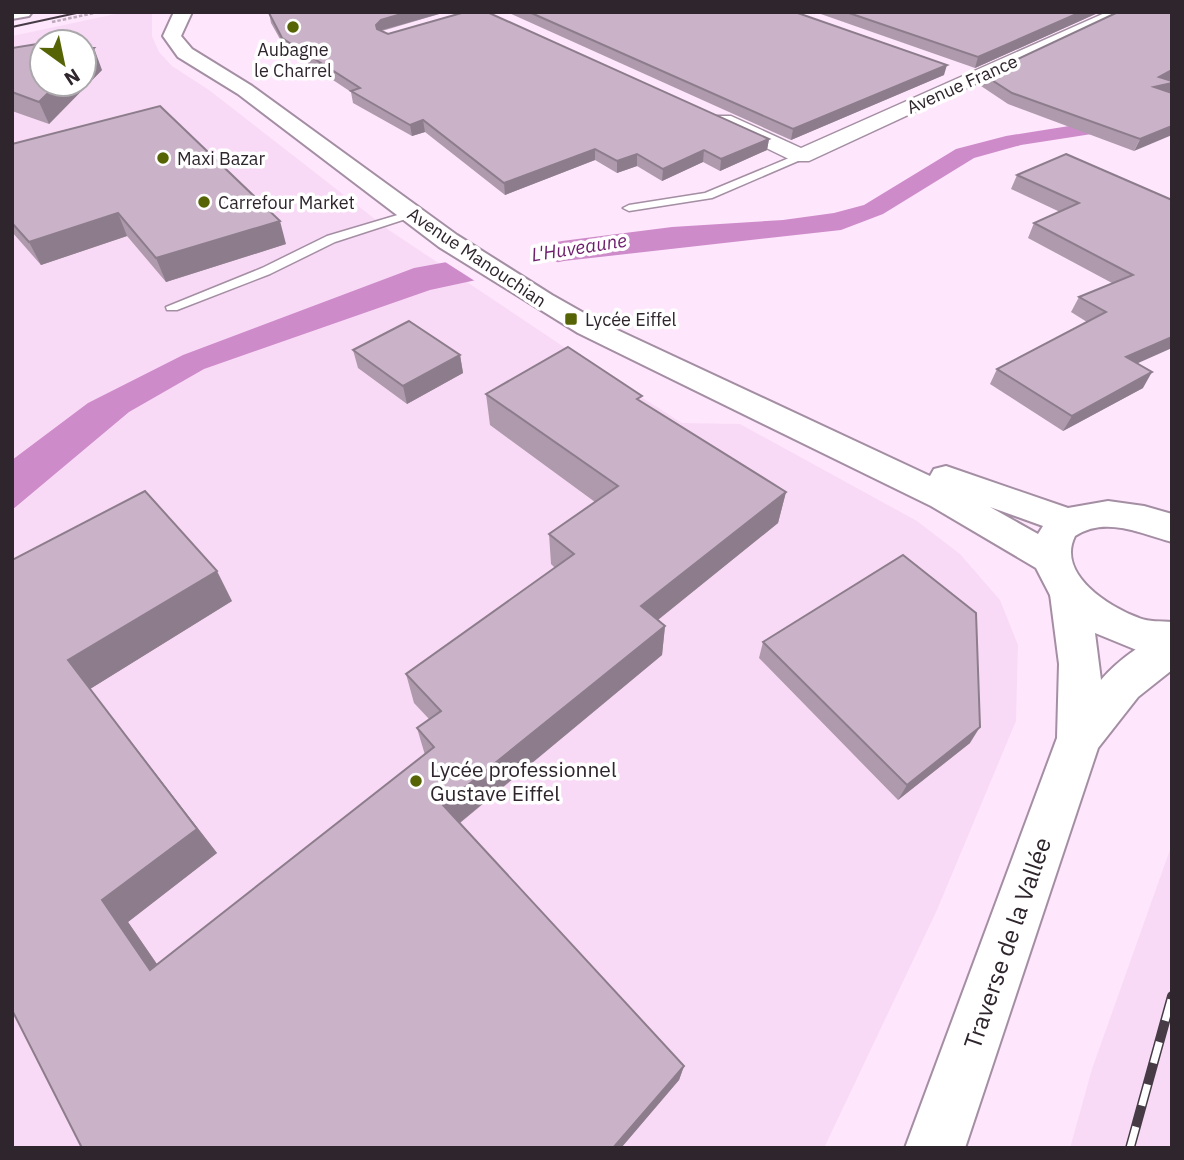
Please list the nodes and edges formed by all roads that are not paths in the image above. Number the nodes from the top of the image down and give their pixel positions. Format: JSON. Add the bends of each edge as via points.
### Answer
{"nodes":[{"id":1,"x":1122,"y":12,"type":"edge"},
{"id":2,"x":188,"y":21,"type":"edge"},
{"id":3,"x":239,"y":62,"type":"dead end"},
{"id":4,"x":952,"y":69,"type":"dead end"},
{"id":5,"x":977,"y":78,"type":"junction"},
{"id":6,"x":701,"y":110,"type":"edge"},
{"id":7,"x":802,"y":156,"type":"junction"},
{"id":8,"x":382,"y":165,"type":"dead end"},
{"id":9,"x":629,"y":208,"type":"dead end"},
{"id":10,"x":411,"y":214,"type":"junction"},
{"id":11,"x":478,"y":233,"type":"dead end"},
{"id":12,"x":556,"y":297,"type":"junction"},
{"id":13,"x":172,"y":307,"type":"dead end"},
{"id":14,"x":883,"y":458,"type":"junction"},
{"id":15,"x":1070,"y":522,"type":"junction"},
{"id":16,"x":1170,"y":527,"type":"edge"},
{"id":17,"x":1061,"y":577,"type":"junction"},
{"id":18,"x":1172,"y":638,"type":"edge"},
{"id":19,"x":1172,"y":647,"type":"edge"},
{"id":20,"x":1079,"y":738,"type":"junction"},
{"id":21,"x":935,"y":1148,"type":"edge"}],
"edges":[{"from":1,"to":5,"type":"street","name":"Avenue France"},
{"from":2,"to":10,"type":"main road","name":"Avenue Manouchian","via":[[172,36],[185,53],[245,90]]},
{"from":3,"to":8,"type":"main road"},
{"from":4,"to":5,"type":"street"},
{"from":5,"to":7,"type":"street","name":"Avenue France"},
{"from":6,"to":7,"type":"street"},
{"from":7,"to":9,"type":"lane","via":[[708,196]]},
{"from":10,"to":12,"type":"main road","name":"Avenue Manouchian","via":[[448,242]]},
{"from":10,"to":13,"type":"lane","via":[[331,239],[266,271]]},
{"from":11,"to":12,"type":"main road","name":"Avenue Manouchian"},
{"from":12,"to":14,"type":"main road","name":"Avenue Manouchian","via":[[588,327]]},
{"from":14,"to":15,"type":"main road","name":"Avenue Manouchian"},
{"from":14,"to":17,"type":"main road","name":"Avenue Manouchian"},
{"from":15,"to":16,"type":"main road","via":[[1113,513]]},
{"from":15,"to":17,"type":"main road","via":[[1054,537]]},
{"from":17,"to":18,"type":"main road","name":"Avenue Manouchian","via":[[1102,619],[1141,635]]},
{"from":17,"to":20,"type":"main road","name":"Traverse de la Vallée","via":[[1080,664]]},
{"from":19,"to":20,"type":"main road","name":"Traverse de la Vallée","via":[[1124,684]]},
{"from":20,"to":21,"type":"main road","name":"Traverse de la Vallée"}]}
